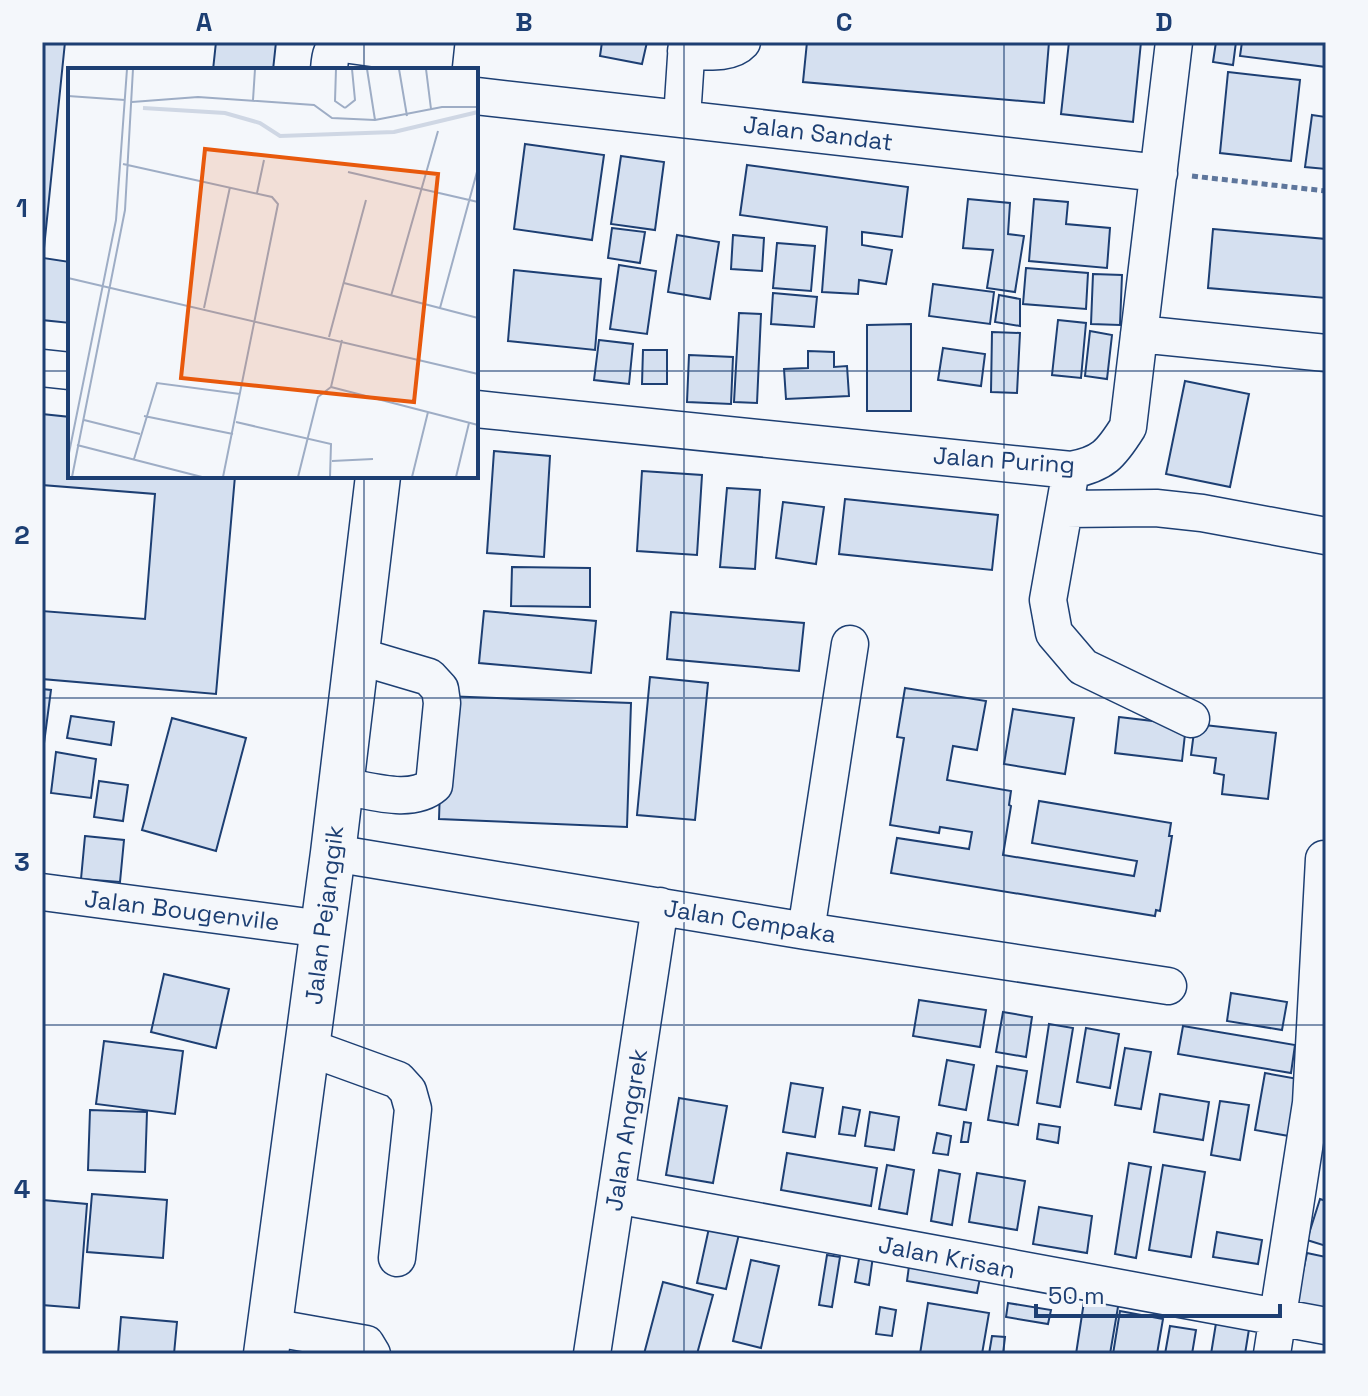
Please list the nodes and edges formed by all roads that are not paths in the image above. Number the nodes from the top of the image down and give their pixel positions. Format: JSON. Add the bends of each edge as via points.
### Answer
{"nodes":[{"id":1,"x":742,"y":42,"type":"edge"},
{"id":2,"x":1174,"y":42,"type":"edge"},
{"id":3,"x":686,"y":46,"type":"edge"},
{"id":4,"x":430,"y":56,"type":"edge"},
{"id":5,"x":329,"y":68,"type":"edge"},
{"id":6,"x":478,"y":96,"type":"edge"},
{"id":7,"x":682,"y":118,"type":"junction"},
{"id":8,"x":1159,"y":173,"type":"junction"},
{"id":9,"x":1139,"y":334,"type":"junction"},
{"id":10,"x":1326,"y":353,"type":"edge"},
{"id":11,"x":42,"y":368,"type":"edge"},
{"id":12,"x":68,"y":371,"type":"edge"},
{"id":13,"x":478,"y":409,"type":"edge"},
{"id":14,"x":1071,"y":470,"type":"junction"},
{"id":15,"x":378,"y":478,"type":"edge"},
{"id":16,"x":1066,"y":509,"type":"junction"},
{"id":17,"x":1326,"y":536,"type":"edge"},
{"id":18,"x":850,"y":644,"type":"dead end"},
{"id":19,"x":358,"y":656,"type":"junction"},
{"id":20,"x":1191,"y":719,"type":"dead end"},
{"id":21,"x":341,"y":786,"type":"junction"},
{"id":22,"x":333,"y":853,"type":"junction"},
{"id":23,"x":1324,"y":859,"type":"dead end"},
{"id":24,"x":42,"y":892,"type":"edge"},
{"id":25,"x":660,"y":906,"type":"junction"},
{"id":26,"x":323,"y":929,"type":"junction"},
{"id":27,"x":806,"y":931,"type":"junction"},
{"id":28,"x":1168,"y":986,"type":"dead end"},
{"id":29,"x":307,"y":1047,"type":"junction"},
{"id":30,"x":616,"y":1195,"type":"junction"},
{"id":31,"x":397,"y":1258,"type":"dead end"},
{"id":32,"x":1277,"y":1319,"type":"junction"},
{"id":33,"x":1326,"y":1326,"type":"edge"},
{"id":34,"x":268,"y":1341,"type":"edge"},
{"id":35,"x":372,"y":1354,"type":"edge"},
{"id":36,"x":592,"y":1354,"type":"edge"},
{"id":37,"x":1272,"y":1354,"type":"edge"}],
"edges":[{"from":1,"to":3,"type":"street","via":[[722,51]]},
{"from":2,"to":8,"type":"street","name":"Jalan Puring"},
{"from":3,"to":7,"type":"street"},
{"from":4,"to":5,"type":"street","via":[[343,44],[331,54]]},
{"from":6,"to":7,"type":"street","name":"Jalan Sandat"},
{"from":7,"to":8,"type":"street","name":"Jalan Sandat"},
{"from":8,"to":9,"type":"street","name":"Jalan Puring"},
{"from":9,"to":10,"type":"street"},
{"from":9,"to":14,"type":"street","name":"Jalan Puring","via":[[1128,427],[1112,453]]},
{"from":11,"to":12,"type":"street"},
{"from":13,"to":14,"type":"street","name":"Jalan Puring"},
{"from":14,"to":16,"type":"street"},
{"from":15,"to":19,"type":"main road","name":"Jalan Pejanggik"},
{"from":16,"to":17,"type":"street","via":[[1156,508]]},
{"from":16,"to":20,"type":"street","via":[[1048,600],[1054,633],[1083,667]]},
{"from":18,"to":27,"type":"street"},
{"from":19,"to":21,"type":"main road","name":"Jalan Pejanggik"},
{"from":19,"to":21,"type":"street","via":[[429,677],[440,689],[434,785],[425,793],[403,795]]},
{"from":21,"to":22,"type":"main road","name":"Jalan Pejanggik"},
{"from":22,"to":25,"type":"street","name":"Jalan Cempaka"},
{"from":22,"to":26,"type":"main road","name":"Jalan Pejanggik"},
{"from":23,"to":32,"type":"street","via":[[1311,1103]]},
{"from":24,"to":26,"type":"street","name":"Jalan Bougenvile"},
{"from":25,"to":27,"type":"street","name":"Jalan Cempaka"},
{"from":25,"to":30,"type":"street","name":"Jalan Anggrek"},
{"from":26,"to":29,"type":"main road","name":"Jalan Pejanggik"},
{"from":27,"to":28,"type":"street","name":"Jalan Cempaka"},
{"from":29,"to":31,"type":"street","via":[[398,1080],[408,1091],[413,1109]]},
{"from":29,"to":34,"type":"main road","name":"Jalan Pejanggik"},
{"from":30,"to":32,"type":"street","name":"Jalan Krisan"},
{"from":30,"to":36,"type":"street","name":"Jalan Anggrek"},
{"from":32,"to":33,"type":"street","name":"Jalan Krisan"},
{"from":32,"to":37,"type":"street"},
{"from":34,"to":35,"type":"street","via":[[366,1344]]}]}
